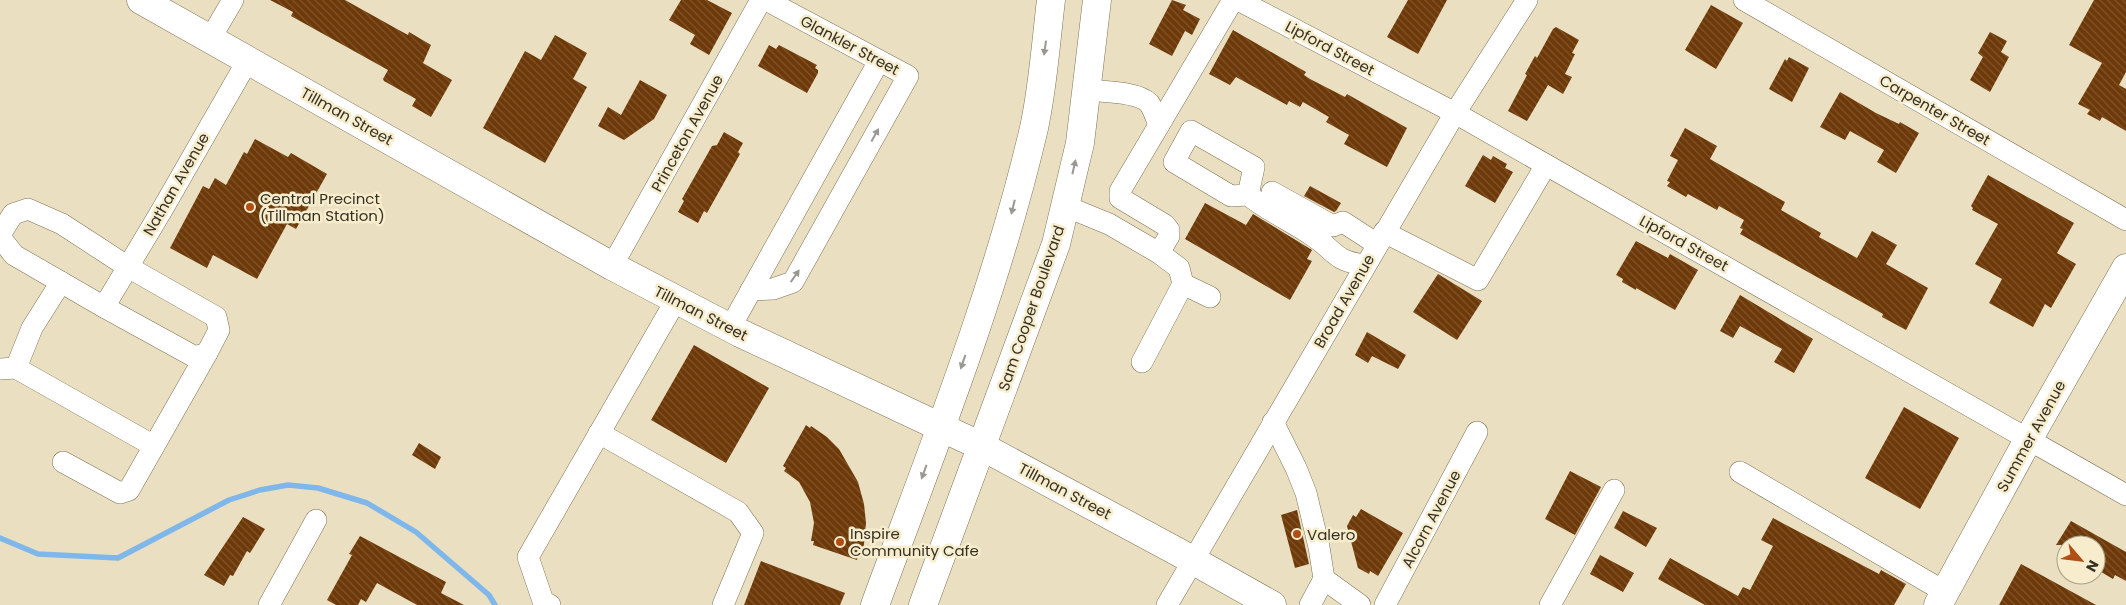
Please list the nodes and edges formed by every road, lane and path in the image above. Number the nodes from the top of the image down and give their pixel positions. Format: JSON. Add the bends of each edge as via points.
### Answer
{"nodes":[{"id":1,"x":141,"y":0,"type":"edge"},
{"id":2,"x":233,"y":0,"type":"edge"},
{"id":3,"x":761,"y":0,"type":"edge"},
{"id":4,"x":766,"y":0,"type":"edge"},
{"id":5,"x":1051,"y":0,"type":"edge"},
{"id":6,"x":1097,"y":0,"type":"edge"},
{"id":7,"x":1233,"y":0,"type":"edge"},
{"id":8,"x":1238,"y":0,"type":"edge"},
{"id":9,"x":1527,"y":0,"type":"edge"},
{"id":10,"x":1744,"y":0,"type":"edge"},
{"id":11,"x":210,"y":39,"type":"junction"},
{"id":12,"x":248,"y":60,"type":"junction"},
{"id":13,"x":879,"y":61,"type":"junction"},
{"id":14,"x":1086,"y":90,"type":"junction"},
{"id":15,"x":1454,"y":113,"type":"junction"},
{"id":16,"x":1159,"y":125,"type":"junction"},
{"id":17,"x":1546,"y":165,"type":"junction"},
{"id":18,"x":1272,"y":192,"type":"dead end"},
{"id":19,"x":1248,"y":195,"type":"dead end"},
{"id":20,"x":1065,"y":206,"type":"junction"},
{"id":21,"x":2126,"y":220,"type":"edge"},
{"id":22,"x":0,"y":236,"type":"edge"},
{"id":23,"x":1381,"y":238,"type":"junction"},
{"id":24,"x":1159,"y":253,"type":"junction"},
{"id":25,"x":1365,"y":265,"type":"junction"},
{"id":26,"x":612,"y":266,"type":"junction"},
{"id":27,"x":128,"y":267,"type":"junction"},
{"id":28,"x":2126,"y":268,"type":"edge"},
{"id":29,"x":60,"y":282,"type":"junction"},
{"id":30,"x":1183,"y":284,"type":"junction"},
{"id":31,"x":751,"y":290,"type":"junction"},
{"id":32,"x":1210,"y":297,"type":"dead end"},
{"id":33,"x":676,"y":300,"type":"junction"},
{"id":34,"x":104,"y":307,"type":"junction"},
{"id":35,"x":730,"y":328,"type":"junction"},
{"id":36,"x":207,"y":353,"type":"junction"},
{"id":37,"x":1142,"y":362,"type":"dead end"},
{"id":38,"x":8,"y":369,"type":"edge"},
{"id":39,"x":1272,"y":422,"type":"junction"},
{"id":40,"x":941,"y":427,"type":"junction"},
{"id":41,"x":1477,"y":432,"type":"dead end"},
{"id":42,"x":599,"y":434,"type":"junction"},
{"id":43,"x":2029,"y":438,"type":"junction"},
{"id":44,"x":154,"y":446,"type":"junction"},
{"id":45,"x":981,"y":446,"type":"junction"},
{"id":46,"x":63,"y":462,"type":"dead end"},
{"id":47,"x":1740,"y":472,"type":"dead end"},
{"id":48,"x":1614,"y":490,"type":"dead end"},
{"id":49,"x":2126,"y":495,"type":"edge"},
{"id":50,"x":316,"y":520,"type":"dead end"},
{"id":51,"x":1192,"y":559,"type":"junction"},
{"id":52,"x":1324,"y":579,"type":"junction"},
{"id":53,"x":1942,"y":598,"type":"edge"},
{"id":54,"x":268,"y":605,"type":"edge"},
{"id":55,"x":550,"y":605,"type":"edge"},
{"id":56,"x":723,"y":605,"type":"edge"},
{"id":57,"x":875,"y":605,"type":"edge"},
{"id":58,"x":923,"y":605,"type":"edge"},
{"id":59,"x":1167,"y":605,"type":"edge"},
{"id":60,"x":1272,"y":605,"type":"edge"},
{"id":61,"x":1310,"y":605,"type":"edge"},
{"id":62,"x":1360,"y":605,"type":"edge"},
{"id":63,"x":1385,"y":605,"type":"edge"},
{"id":64,"x":1550,"y":605,"type":"edge"}],
"edges":[{"from":1,"to":11,"type":"main road","name":"Tillman Street"},
{"from":2,"to":11,"type":"street"},
{"from":3,"to":26,"type":"street","name":"Princeton Avenue"},
{"from":4,"to":13,"type":"street","name":"Glankler Street"},
{"from":5,"to":40,"type":"main road","one_way":true,"via":[[1034,125],[1006,236]]},
{"from":6,"to":14,"type":"main road","name":"Sam Cooper Boulevard"},
{"from":7,"to":16,"type":"street"},
{"from":8,"to":15,"type":"street","name":"Lipford Street"},
{"from":9,"to":15,"type":"street","name":"Broad Avenue"},
{"from":10,"to":21,"type":"street","name":"Carpenter Street"},
{"from":11,"to":12,"type":"main road","name":"Tillman Street"},
{"from":12,"to":26,"type":"main road","name":"Tillman Street"},
{"from":12,"to":27,"type":"street","name":"Nathan Avenue"},
{"from":13,"to":31,"type":"street"},
{"from":31,"to":13,"type":"street","name":"Glankler Street","one_way":true,"via":[[773,289],[793,282],[908,76]]},
{"from":14,"to":16,"type":"street","via":[[1139,97],[1154,110]]},
{"from":20,"to":14,"type":"main road","name":"Sam Cooper Boulevard","one_way":true,"via":[[1080,143]]},
{"from":15,"to":17,"type":"street","name":"Lipford Street"},
{"from":15,"to":23,"type":"street","name":"Broad Avenue"},
{"from":16,"to":24,"type":"street","via":[[1120,191],[1120,198],[1169,230]]},
{"from":17,"to":23,"type":"street","via":[[1478,280]]},
{"from":17,"to":43,"type":"street","name":"Lipford Street"},
{"from":18,"to":23,"type":"street","via":[[1333,226],[1343,222]]},
{"from":19,"to":25,"type":"street","via":[[1314,236],[1341,260]]},
{"from":20,"to":24,"type":"street","via":[[1108,224]]},
{"from":20,"to":45,"type":"main road","name":"Sam Cooper Boulevard","via":[[1056,244]]},
{"from":22,"to":27,"type":"street","via":[[13,214],[28,209],[62,224]]},
{"from":22,"to":29,"type":"street","via":[[14,255]]},
{"from":23,"to":25,"type":"street","name":"Broad Avenue"},
{"from":24,"to":30,"type":"street","via":[[1179,268]]},
{"from":25,"to":39,"type":"street","name":"Broad Avenue"},
{"from":26,"to":33,"type":"main road","name":"Tillman Street"},
{"from":27,"to":34,"type":"street","name":"Nathan Avenue"},
{"from":27,"to":36,"type":"street","via":[[216,317],[219,330]]},
{"from":28,"to":43,"type":"main road","name":"Summer Avenue"},
{"from":29,"to":34,"type":"street"},
{"from":29,"to":38,"type":"street"},
{"from":30,"to":32,"type":"street"},
{"from":30,"to":37,"type":"street"},
{"from":31,"to":35,"type":"street"},
{"from":33,"to":35,"type":"main road","name":"Tillman Street"},
{"from":33,"to":42,"type":"street"},
{"from":34,"to":36,"type":"street","via":[[196,357]]},
{"from":35,"to":40,"type":"main road","name":"Tillman Street"},
{"from":36,"to":44,"type":"street"},
{"from":38,"to":44,"type":"street"},
{"from":39,"to":51,"type":"street","name":"Broad Avenue"},
{"from":39,"to":52,"type":"street","via":[[1306,493],[1320,547]]},
{"from":40,"to":45,"type":"main road","name":"Tillman Street"},
{"from":40,"to":57,"type":"main road","one_way":true},
{"from":41,"to":63,"type":"street","name":"Alcorn Avenue"},
{"from":42,"to":55,"type":"street","via":[[528,557],[543,601]]},
{"from":42,"to":56,"type":"street","via":[[738,512],[752,533]]},
{"from":43,"to":49,"type":"street","name":"Lipford Street"},
{"from":43,"to":53,"type":"main road","name":"Summer Avenue"},
{"from":44,"to":46,"type":"street","via":[[129,490],[120,493]]},
{"from":45,"to":51,"type":"main road","name":"Tillman Street"},
{"from":45,"to":58,"type":"main road","name":"Sam Cooper Boulevard"},
{"from":47,"to":53,"type":"street"},
{"from":48,"to":64,"type":"street"},
{"from":50,"to":54,"type":"street"},
{"from":51,"to":59,"type":"street","name":"Broad Avenue"},
{"from":51,"to":60,"type":"main road","name":"Tillman Street"},
{"from":52,"to":61,"type":"street"},
{"from":52,"to":62,"type":"street"}]}
